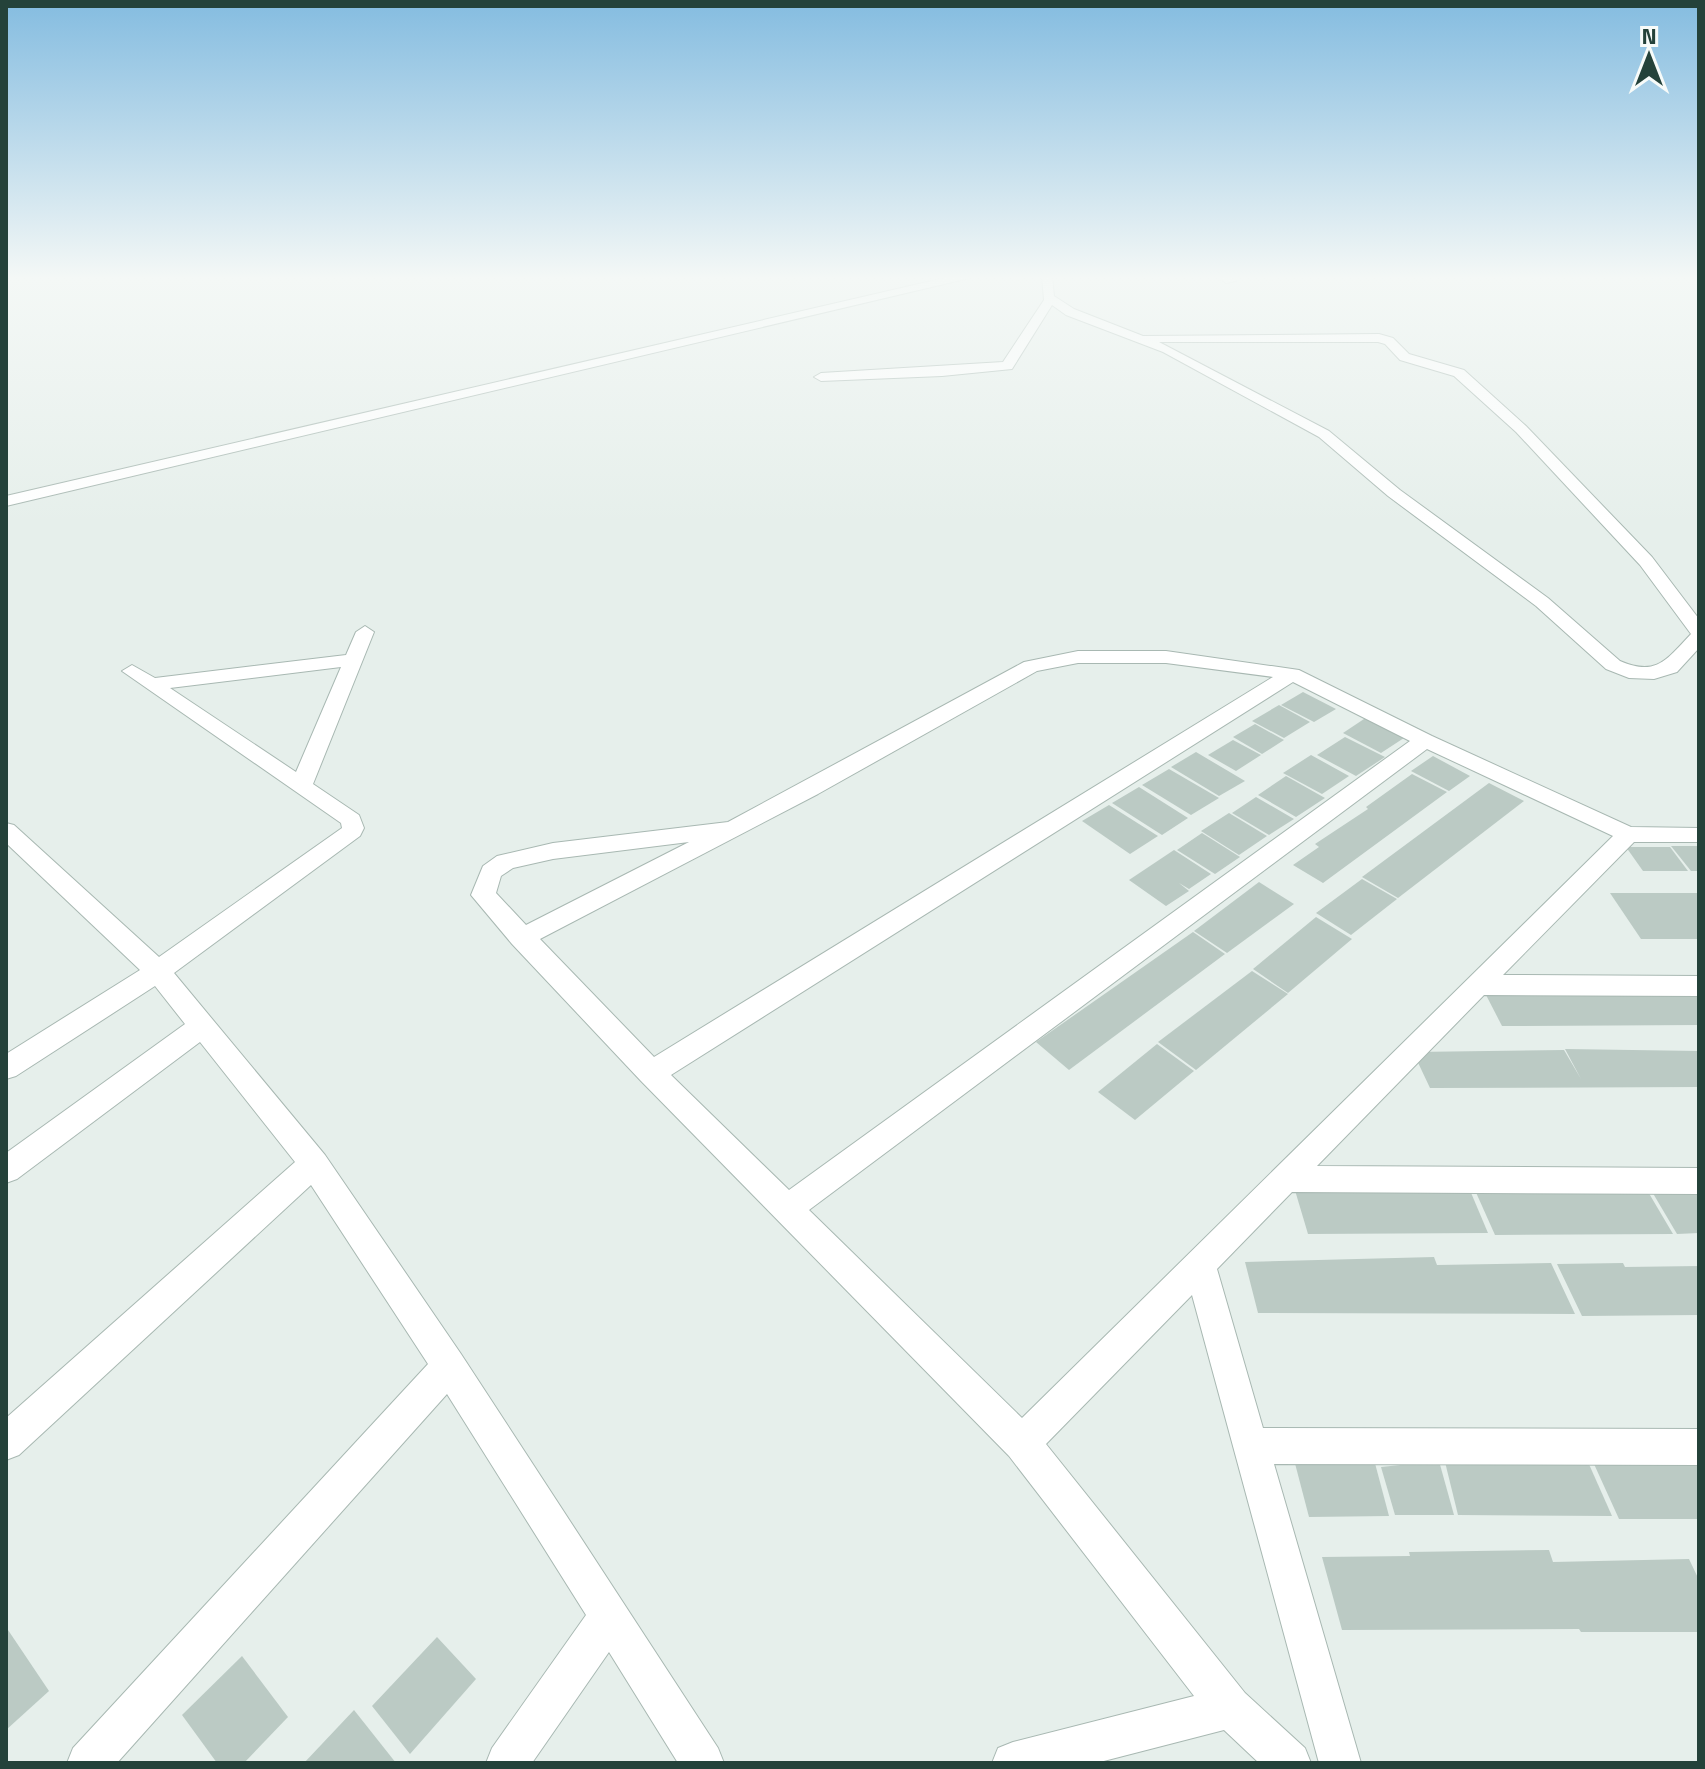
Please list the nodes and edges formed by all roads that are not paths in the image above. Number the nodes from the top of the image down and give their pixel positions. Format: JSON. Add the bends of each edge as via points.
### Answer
{"nodes":[{"id":1,"x":608,"y":359,"type":"edge"},
{"id":2,"x":1012,"y":359,"type":"edge"},
{"id":3,"x":1182,"y":359,"type":"edge"},
{"id":4,"x":1411,"y":359,"type":"edge"},
{"id":5,"x":821,"y":377,"type":"dead end"},
{"id":6,"x":6,"y":501,"type":"edge"},
{"id":7,"x":365,"y":632,"type":"dead end"},
{"id":8,"x":1699,"y":634,"type":"edge"},
{"id":9,"x":353,"y":660,"type":"junction"},
{"id":10,"x":132,"y":671,"type":"dead end"},
{"id":11,"x":1292,"y":674,"type":"junction"},
{"id":12,"x":151,"y":684,"type":"junction"},
{"id":13,"x":1425,"y":740,"type":"junction"},
{"id":14,"x":301,"y":785,"type":"junction"},
{"id":15,"x":731,"y":829,"type":"junction"},
{"id":16,"x":6,"y":830,"type":"edge"},
{"id":17,"x":1628,"y":834,"type":"junction"},
{"id":18,"x":1699,"y":835,"type":"edge"},
{"id":19,"x":521,"y":938,"type":"junction"},
{"id":20,"x":158,"y":971,"type":"junction"},
{"id":21,"x":1477,"y":985,"type":"junction"},
{"id":22,"x":1699,"y":986,"type":"edge"},
{"id":23,"x":202,"y":1026,"type":"junction"},
{"id":24,"x":6,"y":1068,"type":"edge"},
{"id":25,"x":651,"y":1073,"type":"junction"},
{"id":26,"x":314,"y":1164,"type":"junction"},
{"id":27,"x":6,"y":1170,"type":"edge"},
{"id":28,"x":1285,"y":1179,"type":"junction"},
{"id":29,"x":1699,"y":1181,"type":"edge"},
{"id":30,"x":786,"y":1210,"type":"junction"},
{"id":31,"x":1200,"y":1267,"type":"junction"},
{"id":32,"x":449,"y":1366,"type":"junction"},
{"id":33,"x":6,"y":1442,"type":"edge"},
{"id":34,"x":1022,"y":1443,"type":"junction"},
{"id":35,"x":1249,"y":1446,"type":"junction"},
{"id":36,"x":1699,"y":1447,"type":"edge"},
{"id":37,"x":608,"y":1618,"type":"junction"},
{"id":38,"x":1230,"y":1708,"type":"junction"},
{"id":39,"x":88,"y":1763,"type":"edge"},
{"id":40,"x":507,"y":1763,"type":"edge"},
{"id":41,"x":703,"y":1763,"type":"edge"},
{"id":42,"x":1013,"y":1763,"type":"edge"},
{"id":43,"x":1290,"y":1763,"type":"edge"},
{"id":44,"x":1340,"y":1763,"type":"edge"}],
"edges":[{"from":1,"to":6,"type":"street"},
{"from":2,"to":5,"type":"street","via":[[1007,366]]},
{"from":3,"to":8,"type":"street","via":[[1324,434],[1394,493],[1542,602],[1613,665],[1629,672],[1670,668]]},
{"from":4,"to":8,"type":"street","via":[[1450,368],[1521,429],[1646,561]]},
{"from":7,"to":9,"type":"street"},
{"from":9,"to":12,"type":"street"},
{"from":9,"to":14,"type":"street"},
{"from":10,"to":12,"type":"street"},
{"from":11,"to":13,"type":"street"},
{"from":11,"to":15,"type":"street","via":[[1129,655],[1057,659],[1031,666]]},
{"from":11,"to":25,"type":"street"},
{"from":12,"to":14,"type":"street"},
{"from":13,"to":17,"type":"street"},
{"from":13,"to":30,"type":"street"},
{"from":14,"to":20,"type":"street","via":[[351,820],[349,836]]},
{"from":15,"to":19,"type":"street"},
{"from":15,"to":19,"type":"street","via":[[505,862],[491,872],[483,895]]},
{"from":16,"to":20,"type":"street"},
{"from":17,"to":18,"type":"street"},
{"from":17,"to":21,"type":"street"},
{"from":19,"to":25,"type":"street"},
{"from":20,"to":23,"type":"street"},
{"from":20,"to":24,"type":"street"},
{"from":21,"to":22,"type":"street"},
{"from":21,"to":28,"type":"street"},
{"from":23,"to":26,"type":"street"},
{"from":23,"to":27,"type":"street"},
{"from":25,"to":30,"type":"street"},
{"from":26,"to":32,"type":"street"},
{"from":26,"to":33,"type":"street"},
{"from":28,"to":29,"type":"street"},
{"from":28,"to":31,"type":"street"},
{"from":30,"to":34,"type":"street"},
{"from":31,"to":34,"type":"street"},
{"from":31,"to":35,"type":"street"},
{"from":32,"to":37,"type":"street"},
{"from":32,"to":39,"type":"street"},
{"from":34,"to":38,"type":"street"},
{"from":35,"to":36,"type":"street"},
{"from":35,"to":44,"type":"street"},
{"from":37,"to":40,"type":"street"},
{"from":37,"to":41,"type":"street"},
{"from":38,"to":42,"type":"street"},
{"from":38,"to":43,"type":"street"}]}
